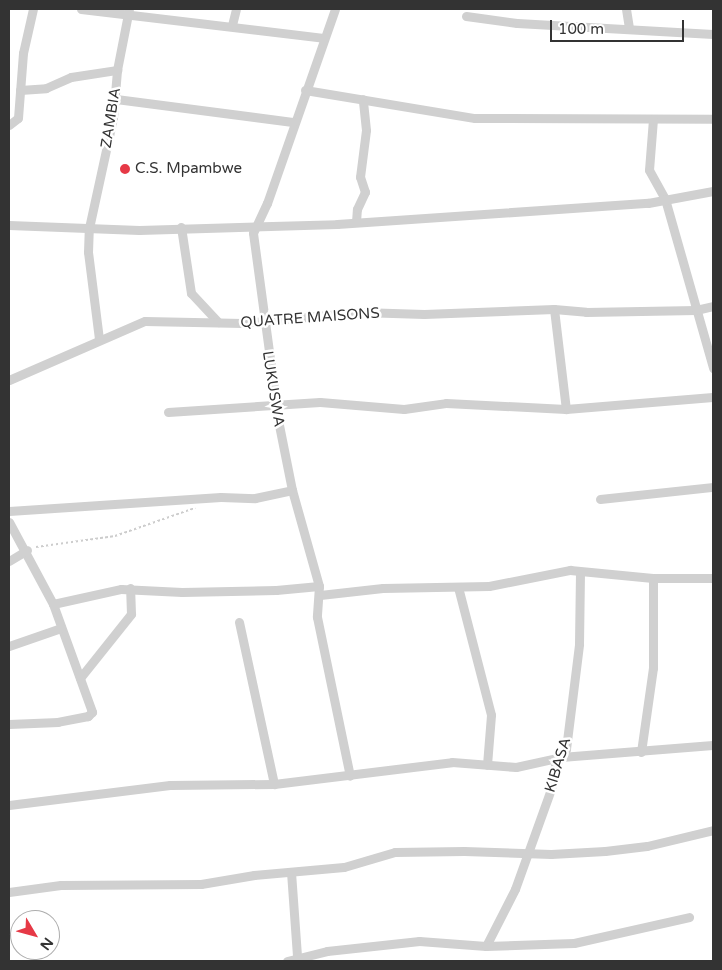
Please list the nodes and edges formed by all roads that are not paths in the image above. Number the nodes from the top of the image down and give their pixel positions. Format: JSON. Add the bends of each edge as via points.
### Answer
{"nodes":[{"id":1,"x":33,"y":9,"type":"edge"},
{"id":2,"x":81,"y":9,"type":"edge"},
{"id":3,"x":236,"y":9,"type":"edge"},
{"id":4,"x":335,"y":9,"type":"edge"},
{"id":5,"x":626,"y":9,"type":"edge"},
{"id":6,"x":128,"y":11,"type":"edge"},
{"id":7,"x":466,"y":16,"type":"dead end"},
{"id":8,"x":232,"y":24,"type":"junction"},
{"id":9,"x":629,"y":28,"type":"junction"},
{"id":10,"x":713,"y":34,"type":"edge"},
{"id":11,"x":323,"y":38,"type":"junction"},
{"id":12,"x":117,"y":70,"type":"junction"},
{"id":13,"x":20,"y":90,"type":"junction"},
{"id":14,"x":305,"y":90,"type":"junction"},
{"id":15,"x":116,"y":99,"type":"junction"},
{"id":16,"x":363,"y":99,"type":"junction"},
{"id":17,"x":653,"y":119,"type":"junction"},
{"id":18,"x":713,"y":119,"type":"edge"},
{"id":19,"x":293,"y":122,"type":"junction"},
{"id":20,"x":9,"y":126,"type":"edge"},
{"id":21,"x":713,"y":191,"type":"edge"},
{"id":22,"x":665,"y":199,"type":"junction"},
{"id":23,"x":356,"y":222,"type":"junction"},
{"id":24,"x":9,"y":225,"type":"edge"},
{"id":25,"x":254,"y":226,"type":"junction"},
{"id":26,"x":181,"y":227,"type":"junction"},
{"id":27,"x":89,"y":228,"type":"junction"},
{"id":28,"x":713,"y":306,"type":"edge"},
{"id":29,"x":554,"y":309,"type":"junction"},
{"id":30,"x":696,"y":310,"type":"junction"},
{"id":31,"x":262,"y":320,"type":"junction"},
{"id":32,"x":218,"y":322,"type":"junction"},
{"id":33,"x":99,"y":339,"type":"junction"},
{"id":34,"x":713,"y":368,"type":"edge"},
{"id":35,"x":9,"y":380,"type":"edge"},
{"id":36,"x":713,"y":398,"type":"edge"},
{"id":37,"x":276,"y":407,"type":"junction"},
{"id":38,"x":566,"y":409,"type":"junction"},
{"id":39,"x":168,"y":412,"type":"dead end"},
{"id":40,"x":713,"y":486,"type":"edge"},
{"id":41,"x":292,"y":490,"type":"junction"},
{"id":42,"x":600,"y":500,"type":"dead end"},
{"id":43,"x":9,"y":512,"type":"edge"},
{"id":44,"x":9,"y":522,"type":"edge"},
{"id":45,"x":27,"y":550,"type":"junction"},
{"id":46,"x":9,"y":561,"type":"edge"},
{"id":47,"x":580,"y":572,"type":"junction"},
{"id":48,"x":653,"y":578,"type":"junction"},
{"id":49,"x":713,"y":578,"type":"edge"},
{"id":50,"x":458,"y":587,"type":"junction"},
{"id":51,"x":130,"y":588,"type":"junction"},
{"id":52,"x":319,"y":590,"type":"junction"},
{"id":53,"x":53,"y":604,"type":"junction"},
{"id":54,"x":239,"y":622,"type":"dead end"},
{"id":55,"x":61,"y":628,"type":"junction"},
{"id":56,"x":9,"y":646,"type":"edge"},
{"id":57,"x":80,"y":678,"type":"junction"},
{"id":58,"x":9,"y":724,"type":"edge"},
{"id":59,"x":713,"y":745,"type":"edge"},
{"id":60,"x":641,"y":752,"type":"junction"},
{"id":61,"x":561,"y":756,"type":"junction"},
{"id":62,"x":487,"y":765,"type":"junction"},
{"id":63,"x":350,"y":776,"type":"junction"},
{"id":64,"x":274,"y":784,"type":"junction"},
{"id":65,"x":9,"y":805,"type":"edge"},
{"id":66,"x":713,"y":830,"type":"edge"},
{"id":67,"x":528,"y":854,"type":"junction"},
{"id":68,"x":291,"y":872,"type":"junction"},
{"id":69,"x":9,"y":892,"type":"edge"},
{"id":70,"x":689,"y":917,"type":"dead end"},
{"id":71,"x":486,"y":946,"type":"junction"},
{"id":72,"x":297,"y":956,"type":"junction"},
{"id":73,"x":287,"y":961,"type":"edge"}],
"edges":[{"from":1,"to":13,"type":"street","via":[[23,53]]},
{"from":2,"to":6,"type":"street"},
{"from":3,"to":8,"type":"street"},
{"from":4,"to":11,"type":"street"},
{"from":5,"to":9,"type":"street"},
{"from":6,"to":8,"type":"street"},
{"from":6,"to":12,"type":"street","name":"ZAMBIA"},
{"from":7,"to":9,"type":"street","via":[[517,23]]},
{"from":8,"to":11,"type":"street"},
{"from":9,"to":10,"type":"street"},
{"from":11,"to":14,"type":"street"},
{"from":12,"to":13,"type":"street","via":[[70,77],[46,88]]},
{"from":12,"to":15,"type":"street","name":"ZAMBIA"},
{"from":13,"to":20,"type":"street","via":[[18,121]]},
{"from":14,"to":16,"type":"street"},
{"from":14,"to":19,"type":"street"},
{"from":15,"to":19,"type":"street"},
{"from":15,"to":27,"type":"street","name":"ZAMBIA"},
{"from":16,"to":17,"type":"street","via":[[474,118]]},
{"from":16,"to":23,"type":"street","via":[[366,130],[360,177],[365,192],[357,209]]},
{"from":17,"to":18,"type":"street"},
{"from":17,"to":22,"type":"street","via":[[648,164]]},
{"from":19,"to":25,"type":"street","via":[[264,210]]},
{"from":21,"to":22,"type":"street"},
{"from":22,"to":23,"type":"street","via":[[648,203]]},
{"from":22,"to":30,"type":"street"},
{"from":23,"to":25,"type":"street"},
{"from":24,"to":27,"type":"street"},
{"from":25,"to":26,"type":"street"},
{"from":25,"to":31,"type":"street","name":"LUKUSWA"},
{"from":26,"to":27,"type":"street"},
{"from":26,"to":32,"type":"street","via":[[191,293]]},
{"from":27,"to":33,"type":"street","name":"ZAMBIA","via":[[88,252]]},
{"from":28,"to":30,"type":"street","name":"QUATRE MAISONS"},
{"from":29,"to":30,"type":"street","name":"QUATRE MAISONS","via":[[586,312]]},
{"from":29,"to":31,"type":"street","name":"QUATRE MAISONS","via":[[424,314],[361,312]]},
{"from":29,"to":38,"type":"street"},
{"from":30,"to":34,"type":"street"},
{"from":31,"to":32,"type":"street","name":"QUATRE MAISONS"},
{"from":31,"to":37,"type":"street","name":"LUKUSWA"},
{"from":32,"to":33,"type":"street","name":"QUATRE MAISONS","via":[[145,321]]},
{"from":33,"to":35,"type":"street","name":"QUATRE MAISONS"},
{"from":36,"to":38,"type":"street"},
{"from":37,"to":38,"type":"street","via":[[329,403],[404,409],[469,403]]},
{"from":37,"to":39,"type":"street"},
{"from":37,"to":41,"type":"street","name":"LUKUSWA"},
{"from":40,"to":42,"type":"street"},
{"from":41,"to":43,"type":"street","via":[[255,498]]},
{"from":41,"to":52,"type":"street","name":"LUKUSWA"},
{"from":44,"to":45,"type":"street"},
{"from":45,"to":46,"type":"street"},
{"from":45,"to":53,"type":"street"},
{"from":47,"to":48,"type":"street"},
{"from":47,"to":50,"type":"street","via":[[570,570],[502,584]]},
{"from":47,"to":61,"type":"street","name":"KIBASA","via":[[576,676],[566,749]]},
{"from":48,"to":49,"type":"street"},
{"from":48,"to":60,"type":"street","via":[[652,668]]},
{"from":50,"to":52,"type":"street"},
{"from":50,"to":62,"type":"street","via":[[491,715]]},
{"from":51,"to":52,"type":"street","via":[[182,592]]},
{"from":51,"to":53,"type":"street"},
{"from":51,"to":57,"type":"street","via":[[131,614]]},
{"from":52,"to":63,"type":"street","name":"LUKUSWA","via":[[317,616]]},
{"from":53,"to":55,"type":"street"},
{"from":54,"to":64,"type":"street"},
{"from":55,"to":56,"type":"street"},
{"from":55,"to":57,"type":"street"},
{"from":57,"to":58,"type":"street","via":[[92,709],[88,716],[43,724]]},
{"from":59,"to":60,"type":"street"},
{"from":60,"to":61,"type":"street"},
{"from":61,"to":62,"type":"street","via":[[516,767]]},
{"from":61,"to":67,"type":"street","name":"KIBASA"},
{"from":62,"to":63,"type":"street","via":[[452,762]]},
{"from":63,"to":64,"type":"street"},
{"from":64,"to":65,"type":"street","via":[[170,785]]},
{"from":66,"to":67,"type":"street","via":[[629,848]]},
{"from":67,"to":68,"type":"street","via":[[395,852],[344,867]]},
{"from":67,"to":71,"type":"street","name":"KIBASA","via":[[515,890]]},
{"from":68,"to":69,"type":"street","via":[[185,886],[60,885]]},
{"from":68,"to":72,"type":"street"},
{"from":70,"to":71,"type":"street","via":[[596,940]]},
{"from":71,"to":72,"type":"street","via":[[418,941]]},
{"from":72,"to":73,"type":"street"}]}
